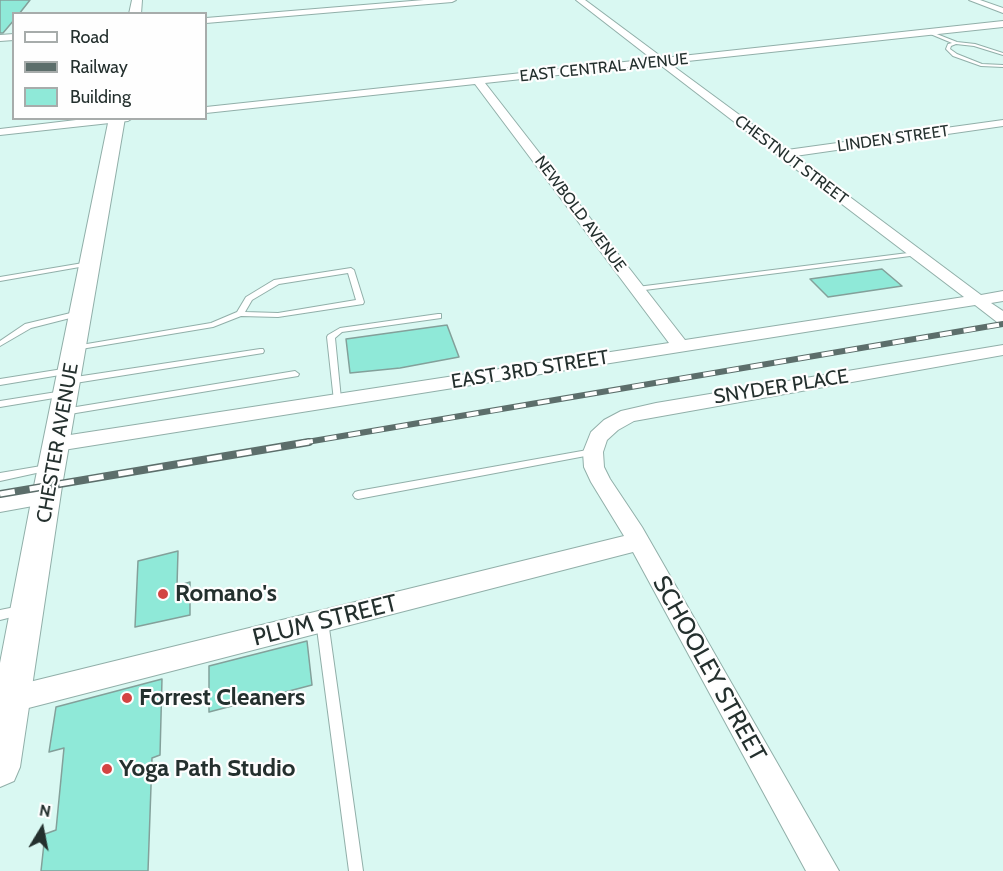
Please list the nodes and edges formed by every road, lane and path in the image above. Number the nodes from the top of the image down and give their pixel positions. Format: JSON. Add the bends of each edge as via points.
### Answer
{"nodes":[{"id":1,"x":452,"y":0,"type":"edge"},
{"id":2,"x":580,"y":0,"type":"edge"},
{"id":3,"x":973,"y":0,"type":"edge"},
{"id":4,"x":1003,"y":11,"type":"edge"},
{"id":5,"x":207,"y":21,"type":"edge"},
{"id":6,"x":1003,"y":24,"type":"edge"},
{"id":7,"x":928,"y":32,"type":"junction"},
{"id":8,"x":956,"y":43,"type":"junction"},
{"id":9,"x":1003,"y":54,"type":"edge"},
{"id":10,"x":662,"y":61,"type":"junction"},
{"id":11,"x":1003,"y":66,"type":"edge"},
{"id":12,"x":478,"y":81,"type":"junction"},
{"id":13,"x":207,"y":110,"type":"edge"},
{"id":14,"x":112,"y":120,"type":"edge"},
{"id":15,"x":121,"y":120,"type":"edge"},
{"id":16,"x":1003,"y":123,"type":"edge"},
{"id":17,"x":0,"y":132,"type":"edge"},
{"id":18,"x":784,"y":154,"type":"junction"},
{"id":19,"x":916,"y":254,"type":"junction"},
{"id":20,"x":90,"y":264,"type":"junction"},
{"id":21,"x":0,"y":279,"type":"edge"},
{"id":22,"x":637,"y":289,"type":"junction"},
{"id":23,"x":1003,"y":296,"type":"edge"},
{"id":24,"x":978,"y":300,"type":"junction"},
{"id":25,"x":82,"y":312,"type":"junction"},
{"id":26,"x":240,"y":314,"type":"junction"},
{"id":27,"x":438,"y":316,"type":"dead end"},
{"id":28,"x":1003,"y":319,"type":"edge"},
{"id":29,"x":0,"y":344,"type":"edge"},
{"id":30,"x":681,"y":347,"type":"junction"},
{"id":31,"x":75,"y":348,"type":"junction"},
{"id":32,"x":1003,"y":350,"type":"edge"},
{"id":33,"x":260,"y":351,"type":"dead end"},
{"id":34,"x":295,"y":374,"type":"dead end"},
{"id":35,"x":0,"y":381,"type":"edge"},
{"id":36,"x":68,"y":389,"type":"junction"},
{"id":37,"x":337,"y":399,"type":"junction"},
{"id":38,"x":0,"y":404,"type":"edge"},
{"id":39,"x":593,"y":459,"type":"junction"},
{"id":40,"x":52,"y":469,"type":"junction"},
{"id":41,"x":0,"y":477,"type":"edge"},
{"id":42,"x":358,"y":495,"type":"dead end"},
{"id":43,"x":0,"y":504,"type":"edge"},
{"id":44,"x":638,"y":542,"type":"junction"},
{"id":45,"x":14,"y":612,"type":"edge"},
{"id":46,"x":322,"y":621,"type":"junction"},
{"id":47,"x":8,"y":709,"type":"edge"},
{"id":48,"x":0,"y":767,"type":"edge"},
{"id":49,"x":356,"y":871,"type":"edge"},
{"id":50,"x":823,"y":871,"type":"edge"}],
"edges":[{"from":1,"to":5,"type":"street"},
{"from":2,"to":10,"type":"street","name":"CHESTNUT STREET"},
{"from":3,"to":4,"type":"street"},
{"from":6,"to":7,"type":"street","name":"EAST CENTRAL AVENUE"},
{"from":7,"to":8,"type":"lane"},
{"from":7,"to":10,"type":"street","name":"EAST CENTRAL AVENUE"},
{"from":8,"to":9,"type":"lane"},
{"from":8,"to":11,"type":"lane","via":[[948,49],[955,55],[981,65]]},
{"from":10,"to":12,"type":"street","name":"EAST CENTRAL AVENUE"},
{"from":10,"to":18,"type":"street","name":"CHESTNUT STREET"},
{"from":12,"to":13,"type":"street","name":"EAST CENTRAL AVENUE"},
{"from":12,"to":22,"type":"street","name":"NEWBOLD AVENUE"},
{"from":14,"to":17,"type":"street"},
{"from":15,"to":20,"type":"main road","name":"CHESTER AVENUE"},
{"from":16,"to":18,"type":"street","name":"LINDEN STREET"},
{"from":18,"to":19,"type":"street","name":"CHESTNUT STREET"},
{"from":19,"to":22,"type":"lane"},
{"from":19,"to":24,"type":"street","name":"CHESTNUT STREET"},
{"from":20,"to":21,"type":"lane"},
{"from":20,"to":25,"type":"main road","name":"CHESTER AVENUE"},
{"from":22,"to":30,"type":"street","name":"NEWBOLD AVENUE"},
{"from":23,"to":24,"type":"street","name":"EAST 3RD STREET"},
{"from":24,"to":28,"type":"street","name":"CHESTNUT STREET"},
{"from":24,"to":30,"type":"street","name":"EAST 3RD STREET"},
{"from":25,"to":29,"type":"lane","via":[[28,326]]},
{"from":25,"to":31,"type":"main road","name":"CHESTER AVENUE"},
{"from":26,"to":26,"type":"lane","via":[[278,315],[360,302],[351,270],[277,282],[249,300]]},
{"from":26,"to":31,"type":"lane","via":[[213,325]]},
{"from":27,"to":37,"type":"lane","via":[[340,330],[331,337]]},
{"from":30,"to":37,"type":"street","name":"EAST 3RD STREET"},
{"from":31,"to":36,"type":"main road","name":"CHESTER AVENUE"},
{"from":32,"to":39,"type":"street","name":"SNYDER PLACE","via":[[628,416],[598,437]]},
{"from":33,"to":36,"type":"lane"},
{"from":34,"to":36,"type":"lane"},
{"from":35,"to":36,"type":"lane"},
{"from":36,"to":38,"type":"lane"},
{"from":36,"to":40,"type":"main road","name":"CHESTER AVENUE"},
{"from":37,"to":40,"type":"street","name":"EAST 3RD STREET"},
{"from":39,"to":42,"type":"lane"},
{"from":39,"to":44,"type":"street","name":"SCHOOLEY STREET"},
{"from":40,"to":41,"type":"lane"},
{"from":40,"to":43,"type":"street","name":"EAST 3RD STREET"},
{"from":40,"to":45,"type":"main road","name":"CHESTER AVENUE"},
{"from":44,"to":46,"type":"street","name":"PLUM STREET"},
{"from":44,"to":50,"type":"street","name":"SCHOOLEY STREET"},
{"from":45,"to":47,"type":"main road","name":"CHESTER AVENUE"},
{"from":46,"to":47,"type":"street","name":"PLUM STREET"},
{"from":46,"to":49,"type":"lane"},
{"from":47,"to":48,"type":"main road","name":"CHESTER AVENUE"}]}
